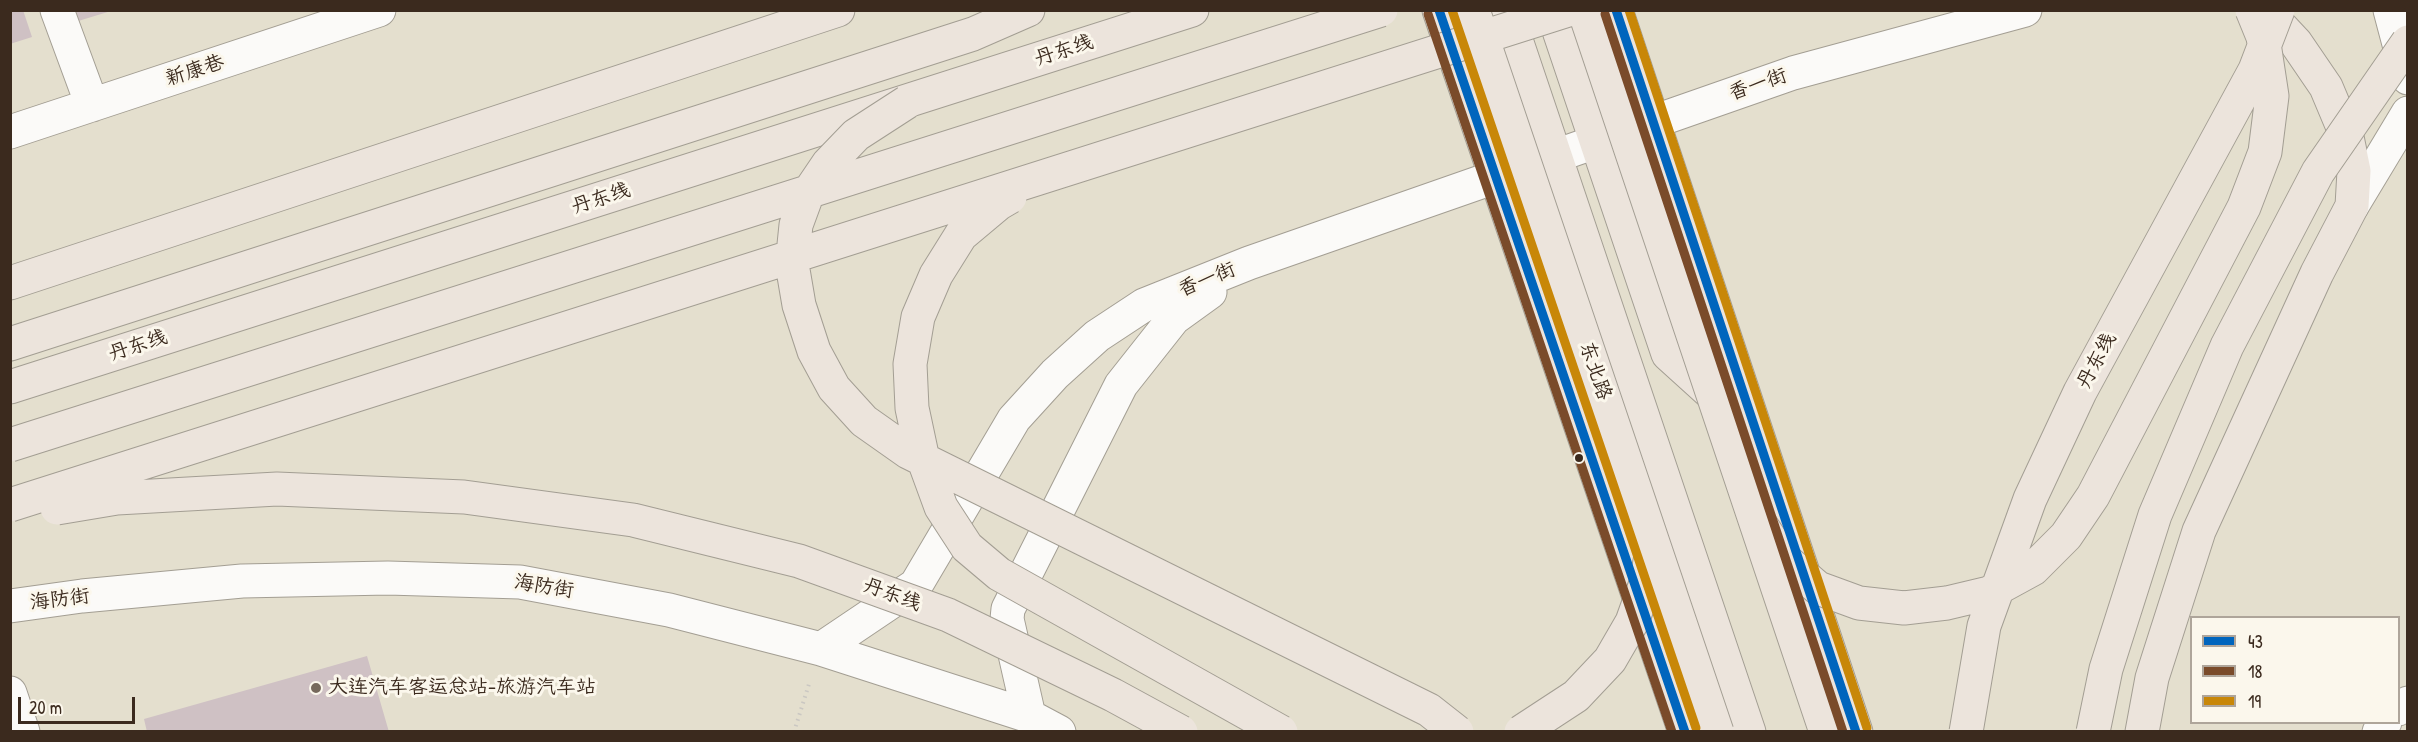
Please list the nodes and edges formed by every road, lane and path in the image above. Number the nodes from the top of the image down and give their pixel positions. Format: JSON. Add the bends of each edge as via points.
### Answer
{"nodes":[{"id":1,"x":57,"y":10,"type":"edge"},
{"id":2,"x":379,"y":10,"type":"edge"},
{"id":3,"x":838,"y":10,"type":"edge"},
{"id":4,"x":1029,"y":10,"type":"edge"},
{"id":5,"x":1192,"y":10,"type":"edge"},
{"id":6,"x":1381,"y":10,"type":"edge"},
{"id":7,"x":1439,"y":10,"type":"edge"},
{"id":8,"x":1473,"y":10,"type":"edge"},
{"id":9,"x":1506,"y":10,"type":"edge"},
{"id":10,"x":1552,"y":10,"type":"edge"},
{"id":11,"x":1568,"y":10,"type":"edge"},
{"id":12,"x":1584,"y":10,"type":"edge"},
{"id":13,"x":1616,"y":10,"type":"edge"},
{"id":14,"x":2025,"y":10,"type":"edge"},
{"id":15,"x":2252,"y":10,"type":"edge"},
{"id":16,"x":2265,"y":10,"type":"edge"},
{"id":17,"x":2278,"y":10,"type":"edge"},
{"id":18,"x":2390,"y":10,"type":"edge"},
{"id":19,"x":2408,"y":42,"type":"edge"},
{"id":20,"x":2408,"y":78,"type":"edge"},
{"id":21,"x":907,"y":102,"type":"junction"},
{"id":22,"x":92,"y":105,"type":"junction"},
{"id":23,"x":2408,"y":113,"type":"edge"},
{"id":24,"x":1652,"y":121,"type":"junction"},
{"id":25,"x":10,"y":132,"type":"edge"},
{"id":26,"x":1596,"y":141,"type":"junction"},
{"id":27,"x":1554,"y":155,"type":"junction"},
{"id":28,"x":1495,"y":176,"type":"junction"},
{"id":29,"x":1044,"y":177,"type":"junction"},
{"id":30,"x":2352,"y":206,"type":"junction"},
{"id":31,"x":1249,"y":263,"type":"junction"},
{"id":32,"x":10,"y":283,"type":"edge"},
{"id":33,"x":10,"y":344,"type":"edge"},
{"id":34,"x":10,"y":387,"type":"edge"},
{"id":35,"x":1758,"y":436,"type":"junction"},
{"id":36,"x":10,"y":445,"type":"edge"},
{"id":37,"x":10,"y":505,"type":"edge"},
{"id":38,"x":1753,"y":513,"type":"junction"},
{"id":39,"x":10,"y":516,"type":"edge"},
{"id":40,"x":1653,"y":544,"type":"junction"},
{"id":41,"x":10,"y":606,"type":"edge"},
{"id":42,"x":821,"y":649,"type":"junction"},
{"id":43,"x":10,"y":693,"type":"edge"},
{"id":44,"x":1029,"y":716,"type":"junction"},
{"id":45,"x":23,"y":732,"type":"edge"},
{"id":46,"x":795,"y":732,"type":"edge"},
{"id":47,"x":1059,"y":732,"type":"edge"},
{"id":48,"x":1181,"y":732,"type":"edge"},
{"id":49,"x":1281,"y":732,"type":"edge"},
{"id":50,"x":1457,"y":732,"type":"edge"},
{"id":51,"x":1521,"y":732,"type":"edge"},
{"id":52,"x":1684,"y":732,"type":"edge"},
{"id":53,"x":1717,"y":732,"type":"edge"},
{"id":54,"x":1749,"y":732,"type":"edge"},
{"id":55,"x":1826,"y":732,"type":"edge"},
{"id":56,"x":1857,"y":732,"type":"edge"},
{"id":57,"x":1966,"y":732,"type":"edge"},
{"id":58,"x":2093,"y":732,"type":"edge"},
{"id":59,"x":2142,"y":732,"type":"edge"}],
"edges":[{"from":1,"to":22,"type":"street"},
{"from":2,"to":22,"type":"street","name":"新康巷"},
{"from":3,"to":32,"type":"main road"},
{"from":4,"to":33,"type":"main road","via":[[973,34]]},
{"from":5,"to":21,"type":"main road","name":"丹东线"},
{"from":6,"to":36,"type":"main road","bridge":true},
{"from":7,"to":28,"type":"main road"},
{"from":8,"to":40,"type":"main road","name":"东北路","bridge":true},
{"from":9,"to":27,"type":"main road","name":"东北路"},
{"from":10,"to":26,"type":"main road"},
{"from":11,"to":29,"type":"main road","bridge":true},
{"from":12,"to":38,"type":"main road","bridge":true},
{"from":13,"to":24,"type":"main road"},
{"from":14,"to":24,"type":"street","name":"香一街","via":[[1793,73]]},
{"from":15,"to":38,"type":"main road","bridge":true,"via":[[2263,37],[2272,96],[2265,153],[2244,207],[2098,486],[2066,536],[2033,569],[1989,593],[1904,608],[1859,603],[1818,588],[1784,558]]},
{"from":16,"to":30,"type":"main road","via":[[2296,43],[2326,87],[2347,137],[2354,171]]},
{"from":17,"to":57,"type":"main road","name":"丹东线","bridge":true,"via":[[2255,70],[2080,392],[2030,499],[1984,626]]},
{"from":18,"to":20,"type":"street"},
{"from":19,"to":58,"type":"main road","bridge":true,"via":[[2318,172],[2227,346],[2155,515],[2106,669]]},
{"from":21,"to":34,"type":"main road","name":"丹东线","bridge":true},
{"from":21,"to":50,"type":"main road","bridge":true,"via":[[856,135],[828,164],[807,195],[796,225],[792,264],[799,305],[814,351],[834,388],[864,421],[908,452],[1429,710]]},
{"from":22,"to":25,"type":"street","name":"新康巷"},
{"from":23,"to":30,"type":"street"},
{"from":24,"to":26,"type":"street","name":"香一街"},
{"from":24,"to":35,"type":"main road"},
{"from":26,"to":27,"type":"street","name":"香一街"},
{"from":26,"to":35,"type":"main road","via":[[1668,354]]},
{"from":27,"to":28,"type":"street","name":"香一街"},
{"from":27,"to":54,"type":"main road","name":"东北路"},
{"from":28,"to":31,"type":"street","name":"香一街"},
{"from":28,"to":52,"type":"main road"},
{"from":29,"to":37,"type":"main road","bridge":true},
{"from":29,"to":49,"type":"main road","bridge":true,"via":[[998,204],[961,235],[936,275],[918,317],[910,364],[912,408],[922,455],[940,507],[967,547],[999,573]]},
{"from":30,"to":59,"type":"main road","via":[[2317,273],[2199,531],[2152,678]]},
{"from":31,"to":42,"type":"street","name":"香一街","via":[[1144,305],[1088,344],[1054,374],[1014,419],[916,585]]},
{"from":31,"to":44,"type":"street","name":"香一街","via":[[1174,318],[1120,385],[1008,609],[1007,620]]},
{"from":35,"to":56,"type":"main road"},
{"from":38,"to":55,"type":"main road","bridge":true},
{"from":39,"to":48,"type":"main road","name":"丹东线","bridge":true,"via":[[117,498],[277,489],[464,497],[633,520],[799,561],[948,615]]},
{"from":40,"to":51,"type":"main road","bridge":true,"via":[[1646,583],[1632,622],[1610,660],[1575,696]]},
{"from":40,"to":53,"type":"main road","name":"东北路","bridge":true},
{"from":41,"to":42,"type":"street","name":"海防街","via":[[242,580],[388,578],[519,582],[669,609]]},
{"from":42,"to":44,"type":"street","name":"海防街"},
{"from":42,"to":46,"type":"path"},
{"from":43,"to":45,"type":"street"},
{"from":44,"to":47,"type":"street","name":"海防街"}]}
